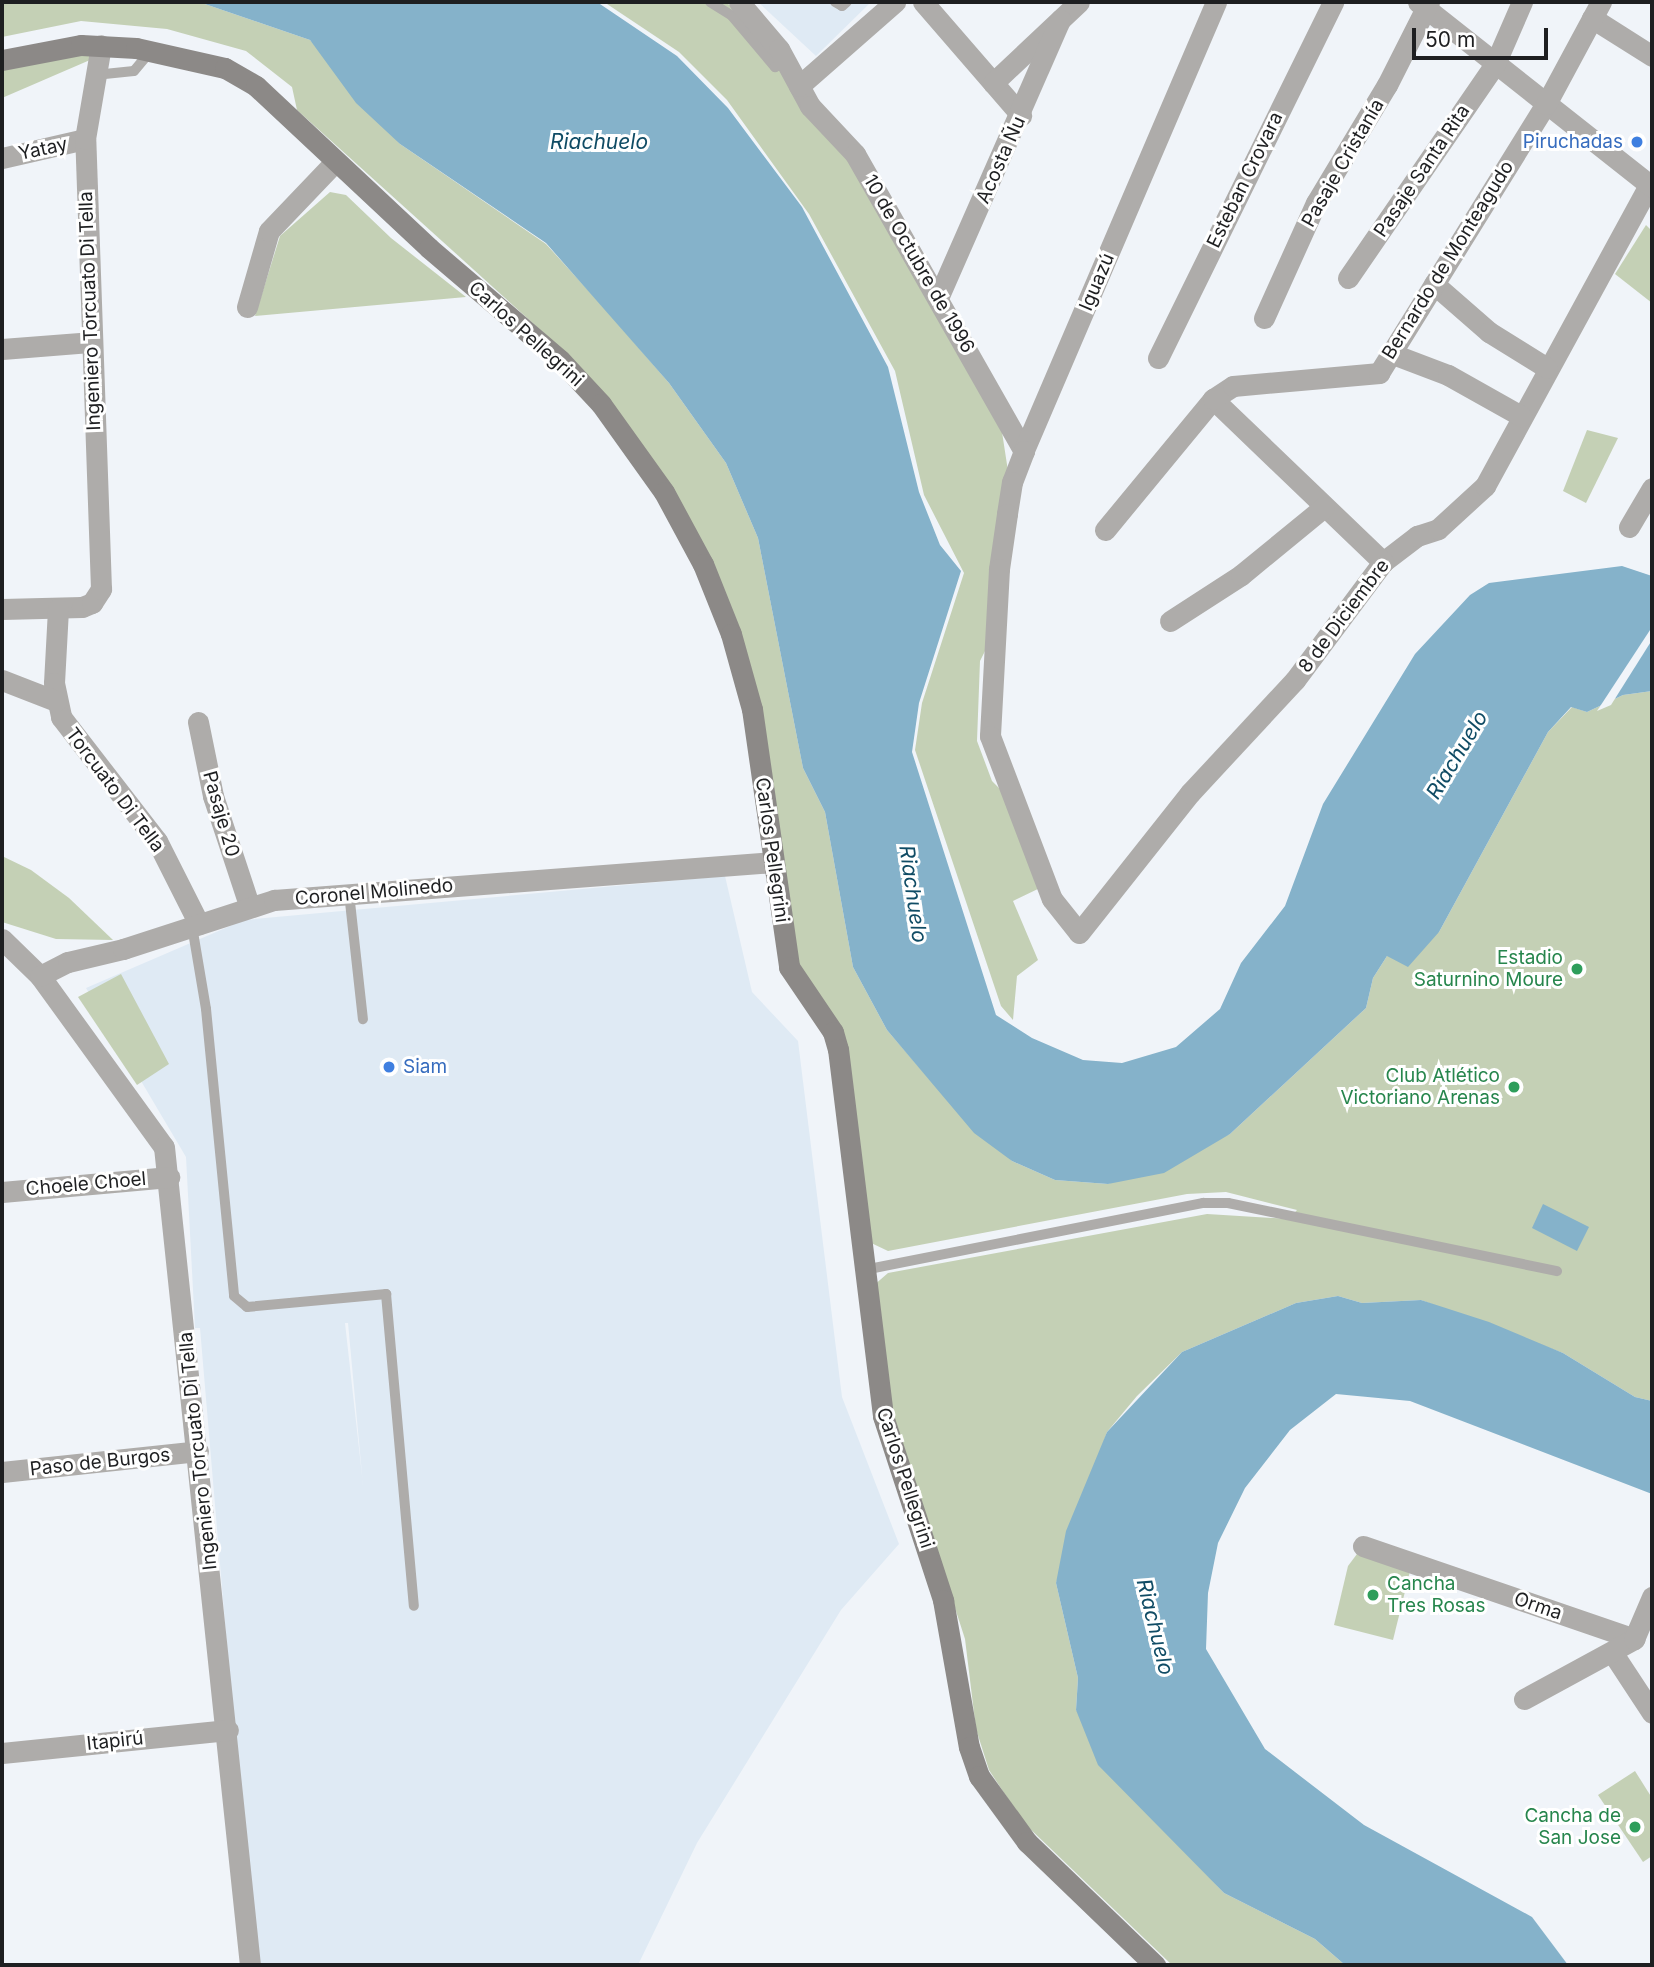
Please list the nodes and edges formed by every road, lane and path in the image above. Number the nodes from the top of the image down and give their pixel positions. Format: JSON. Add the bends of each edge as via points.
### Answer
{"nodes":[{"id":1,"x":710,"y":2,"type":"edge"},
{"id":2,"x":739,"y":2,"type":"edge"},
{"id":3,"x":835,"y":2,"type":"edge"},
{"id":4,"x":847,"y":2,"type":"edge"},
{"id":5,"x":923,"y":2,"type":"edge"},
{"id":6,"x":1079,"y":2,"type":"edge"},
{"id":7,"x":1216,"y":2,"type":"edge"},
{"id":8,"x":1333,"y":2,"type":"edge"},
{"id":9,"x":1522,"y":2,"type":"edge"},
{"id":10,"x":892,"y":3,"type":"edge"},
{"id":11,"x":1424,"y":4,"type":"edge"},
{"id":12,"x":1597,"y":10,"type":"edge"},
{"id":13,"x":1060,"y":20,"type":"junction"},
{"id":14,"x":101,"y":45,"type":"junction"},
{"id":15,"x":151,"y":51,"type":"junction"},
{"id":16,"x":1652,"y":56,"type":"edge"},
{"id":17,"x":2,"y":60,"type":"edge"},
{"id":18,"x":785,"y":61,"type":"junction"},
{"id":19,"x":1495,"y":64,"type":"junction"},
{"id":20,"x":95,"y":75,"type":"junction"},
{"id":21,"x":993,"y":83,"type":"junction"},
{"id":22,"x":799,"y":86,"type":"junction"},
{"id":23,"x":1546,"y":104,"type":"junction"},
{"id":24,"x":1021,"y":115,"type":"junction"},
{"id":25,"x":85,"y":139,"type":"junction"},
{"id":26,"x":2,"y":158,"type":"edge"},
{"id":27,"x":335,"y":162,"type":"junction"},
{"id":28,"x":1651,"y":186,"type":"edge"},
{"id":29,"x":1348,"y":278,"type":"dead end"},
{"id":30,"x":1434,"y":284,"type":"junction"},
{"id":31,"x":939,"y":298,"type":"junction"},
{"id":32,"x":247,"y":307,"type":"dead end"},
{"id":33,"x":1265,"y":318,"type":"dead end"},
{"id":34,"x":90,"y":342,"type":"junction"},
{"id":35,"x":2,"y":349,"type":"edge"},
{"id":36,"x":1390,"y":353,"type":"junction"},
{"id":37,"x":1158,"y":358,"type":"dead end"},
{"id":38,"x":1547,"y":368,"type":"junction"},
{"id":39,"x":1213,"y":399,"type":"junction"},
{"id":40,"x":1521,"y":416,"type":"junction"},
{"id":41,"x":1024,"y":452,"type":"junction"},
{"id":42,"x":1652,"y":488,"type":"edge"},
{"id":43,"x":1324,"y":507,"type":"junction"},
{"id":44,"x":1629,"y":527,"type":"dead end"},
{"id":45,"x":1105,"y":530,"type":"dead end"},
{"id":46,"x":1382,"y":562,"type":"junction"},
{"id":47,"x":2,"y":608,"type":"edge"},
{"id":48,"x":58,"y":609,"type":"junction"},
{"id":49,"x":1170,"y":621,"type":"dead end"},
{"id":50,"x":2,"y":680,"type":"edge"},
{"id":51,"x":56,"y":701,"type":"junction"},
{"id":52,"x":198,"y":722,"type":"dead end"},
{"id":53,"x":774,"y":862,"type":"junction"},
{"id":54,"x":349,"y":893,"type":"junction"},
{"id":55,"x":248,"y":905,"type":"junction"},
{"id":56,"x":195,"y":925,"type":"junction"},
{"id":57,"x":1079,"y":933,"type":"joint"},
{"id":58,"x":2,"y":939,"type":"edge"},
{"id":59,"x":40,"y":976,"type":"junction"},
{"id":60,"x":363,"y":1019,"type":"dead end"},
{"id":61,"x":169,"y":1177,"type":"junction"},
{"id":62,"x":2,"y":1192,"type":"edge"},
{"id":63,"x":864,"y":1270,"type":"junction"},
{"id":64,"x":1557,"y":1271,"type":"dead end"},
{"id":65,"x":198,"y":1451,"type":"junction"},
{"id":66,"x":2,"y":1472,"type":"edge"},
{"id":67,"x":1363,"y":1546,"type":"dead end"},
{"id":68,"x":1652,"y":1597,"type":"edge"},
{"id":69,"x":414,"y":1606,"type":"dead end"},
{"id":70,"x":1634,"y":1639,"type":"junction"},
{"id":71,"x":1612,"y":1652,"type":"junction"},
{"id":72,"x":1524,"y":1699,"type":"dead end"},
{"id":73,"x":1652,"y":1713,"type":"edge"},
{"id":74,"x":228,"y":1730,"type":"junction"},
{"id":75,"x":2,"y":1753,"type":"edge"},
{"id":76,"x":250,"y":1965,"type":"edge"},
{"id":77,"x":1156,"y":1965,"type":"edge"}],
"edges":[{"from":1,"to":18,"type":"lane","via":[[732,16],[775,67]]},
{"from":2,"to":18,"type":"street","name":"10 de Octubre de 1996"},
{"from":3,"to":4,"type":"lane","via":[[842,6]]},
{"from":5,"to":21,"type":"street"},
{"from":6,"to":13,"type":"street","name":"Acosta Ñu"},
{"from":7,"to":41,"type":"street","name":"Iguazú"},
{"from":8,"to":37,"type":"street","name":"Esteban Crovara"},
{"from":9,"to":19,"type":"street","name":"Pasaje Santa Rita"},
{"from":10,"to":22,"type":"street"},
{"from":11,"to":19,"type":"street"},
{"from":11,"to":33,"type":"street","name":"Pasaje Cristanía","via":[[1387,85],[1316,202]]},
{"from":12,"to":16,"type":"street"},
{"from":12,"to":23,"type":"street","name":"Bernardo de Monteagudo"},
{"from":13,"to":21,"type":"street","name":"Acosta Ñu"},
{"from":13,"to":24,"type":"street","name":"Acosta Ñu"},
{"from":14,"to":15,"type":"street","name":"Carlos Pellegrini"},
{"from":14,"to":17,"type":"street","name":"Carlos Pellegrini"},
{"from":14,"to":20,"type":"street","name":"Ingeniero Torcuato Di Tella"},
{"from":15,"to":20,"type":"lane","via":[[134,71]]},
{"from":15,"to":27,"type":"street","name":"Carlos Pellegrini","via":[[209,63],[241,76]]},
{"from":18,"to":22,"type":"street","name":"10 de Octubre de 1996"},
{"from":19,"to":23,"type":"street"},
{"from":19,"to":29,"type":"street","name":"Pasaje Santa Rita"},
{"from":20,"to":25,"type":"street","name":"Ingeniero Torcuato Di Tella"},
{"from":21,"to":24,"type":"street"},
{"from":22,"to":31,"type":"street","name":"10 de Octubre de 1996","via":[[810,106],[855,154]]},
{"from":23,"to":28,"type":"street"},
{"from":23,"to":30,"type":"street","name":"Bernardo de Monteagudo"},
{"from":24,"to":31,"type":"street","name":"Acosta Ñu"},
{"from":25,"to":26,"type":"street","name":"Yatay"},
{"from":25,"to":34,"type":"street","name":"Ingeniero Torcuato Di Tella"},
{"from":27,"to":32,"type":"street","via":[[268,231]]},
{"from":27,"to":53,"type":"street","name":"Carlos Pellegrini","via":[[560,360],[601,404],[664,492],[703,564],[731,634],[752,709]]},
{"from":28,"to":38,"type":"street","name":"8 de Diciembre"},
{"from":30,"to":36,"type":"street","name":"Bernardo de Monteagudo"},
{"from":30,"to":38,"type":"street","via":[[1489,332]]},
{"from":31,"to":41,"type":"street","name":"10 de Octubre de 1996"},
{"from":34,"to":35,"type":"street"},
{"from":34,"to":48,"type":"street","name":"Ingeniero Torcuato Di Tella","via":[[101,589],[92,603]]},
{"from":36,"to":39,"type":"street","name":"Bernardo de Monteagudo","via":[[1379,373],[1233,386]]},
{"from":36,"to":40,"type":"street","via":[[1448,375]]},
{"from":38,"to":40,"type":"street","name":"8 de Diciembre"},
{"from":39,"to":43,"type":"street"},
{"from":39,"to":45,"type":"street"},
{"from":40,"to":46,"type":"street","name":"8 de Diciembre","via":[[1477,495],[1438,529],[1417,536]]},
{"from":41,"to":57,"type":"street","name":"Iguazú","via":[[1012,482],[999,569],[990,736],[1052,899]]},
{"from":42,"to":44,"type":"street"},
{"from":43,"to":46,"type":"street"},
{"from":43,"to":49,"type":"street","via":[[1241,575]]},
{"from":46,"to":57,"type":"street","name":"8 de Diciembre","via":[[1295,680],[1190,793]]},
{"from":47,"to":48,"type":"street"},
{"from":48,"to":51,"type":"street","name":"Torcuato Di Tella"},
{"from":50,"to":51,"type":"street"},
{"from":51,"to":56,"type":"street","name":"Torcuato Di Tella","via":[[70,734],[157,841]]},
{"from":52,"to":55,"type":"street","name":"Pasaje 20","via":[[213,796]]},
{"from":53,"to":54,"type":"street","name":"Coronel Molinedo"},
{"from":53,"to":63,"type":"street","name":"Carlos Pellegrini","via":[[789,967],[833,1032],[838,1049]]},
{"from":54,"to":55,"type":"street","name":"Coronel Molinedo"},
{"from":54,"to":60,"type":"lane"},
{"from":55,"to":56,"type":"street","name":"Coronel Molinedo"},
{"from":56,"to":59,"type":"street","name":"Coronel Molinedo","via":[[61,964]]},
{"from":56,"to":69,"type":"lane","via":[[234,1296],[247,1307],[386,1294]]},
{"from":58,"to":59,"type":"street"},
{"from":59,"to":61,"type":"street","name":"Ingeniero Torcuato Di Tella","via":[[159,1136]]},
{"from":61,"to":62,"type":"street","name":"Choele Choel"},
{"from":61,"to":65,"type":"street","name":"Ingeniero Torcuato Di Tella"},
{"from":63,"to":64,"type":"lane","via":[[1203,1203],[1228,1203]]},
{"from":63,"to":77,"type":"street","name":"Carlos Pellegrini","via":[[883,1416],[943,1600],[969,1747],[979,1776],[1000,1809],[1057,1874]]},
{"from":65,"to":66,"type":"street","name":"Paso de Burgos"},
{"from":65,"to":74,"type":"street","name":"Ingeniero Torcuato Di Tella"},
{"from":67,"to":70,"type":"street","name":"Orma"},
{"from":68,"to":70,"type":"street"},
{"from":70,"to":71,"type":"street"},
{"from":71,"to":72,"type":"street"},
{"from":71,"to":73,"type":"street"},
{"from":74,"to":75,"type":"street","name":"Itapirú"},
{"from":74,"to":76,"type":"street","name":"Ingeniero Torcuato Di Tella"}]}
